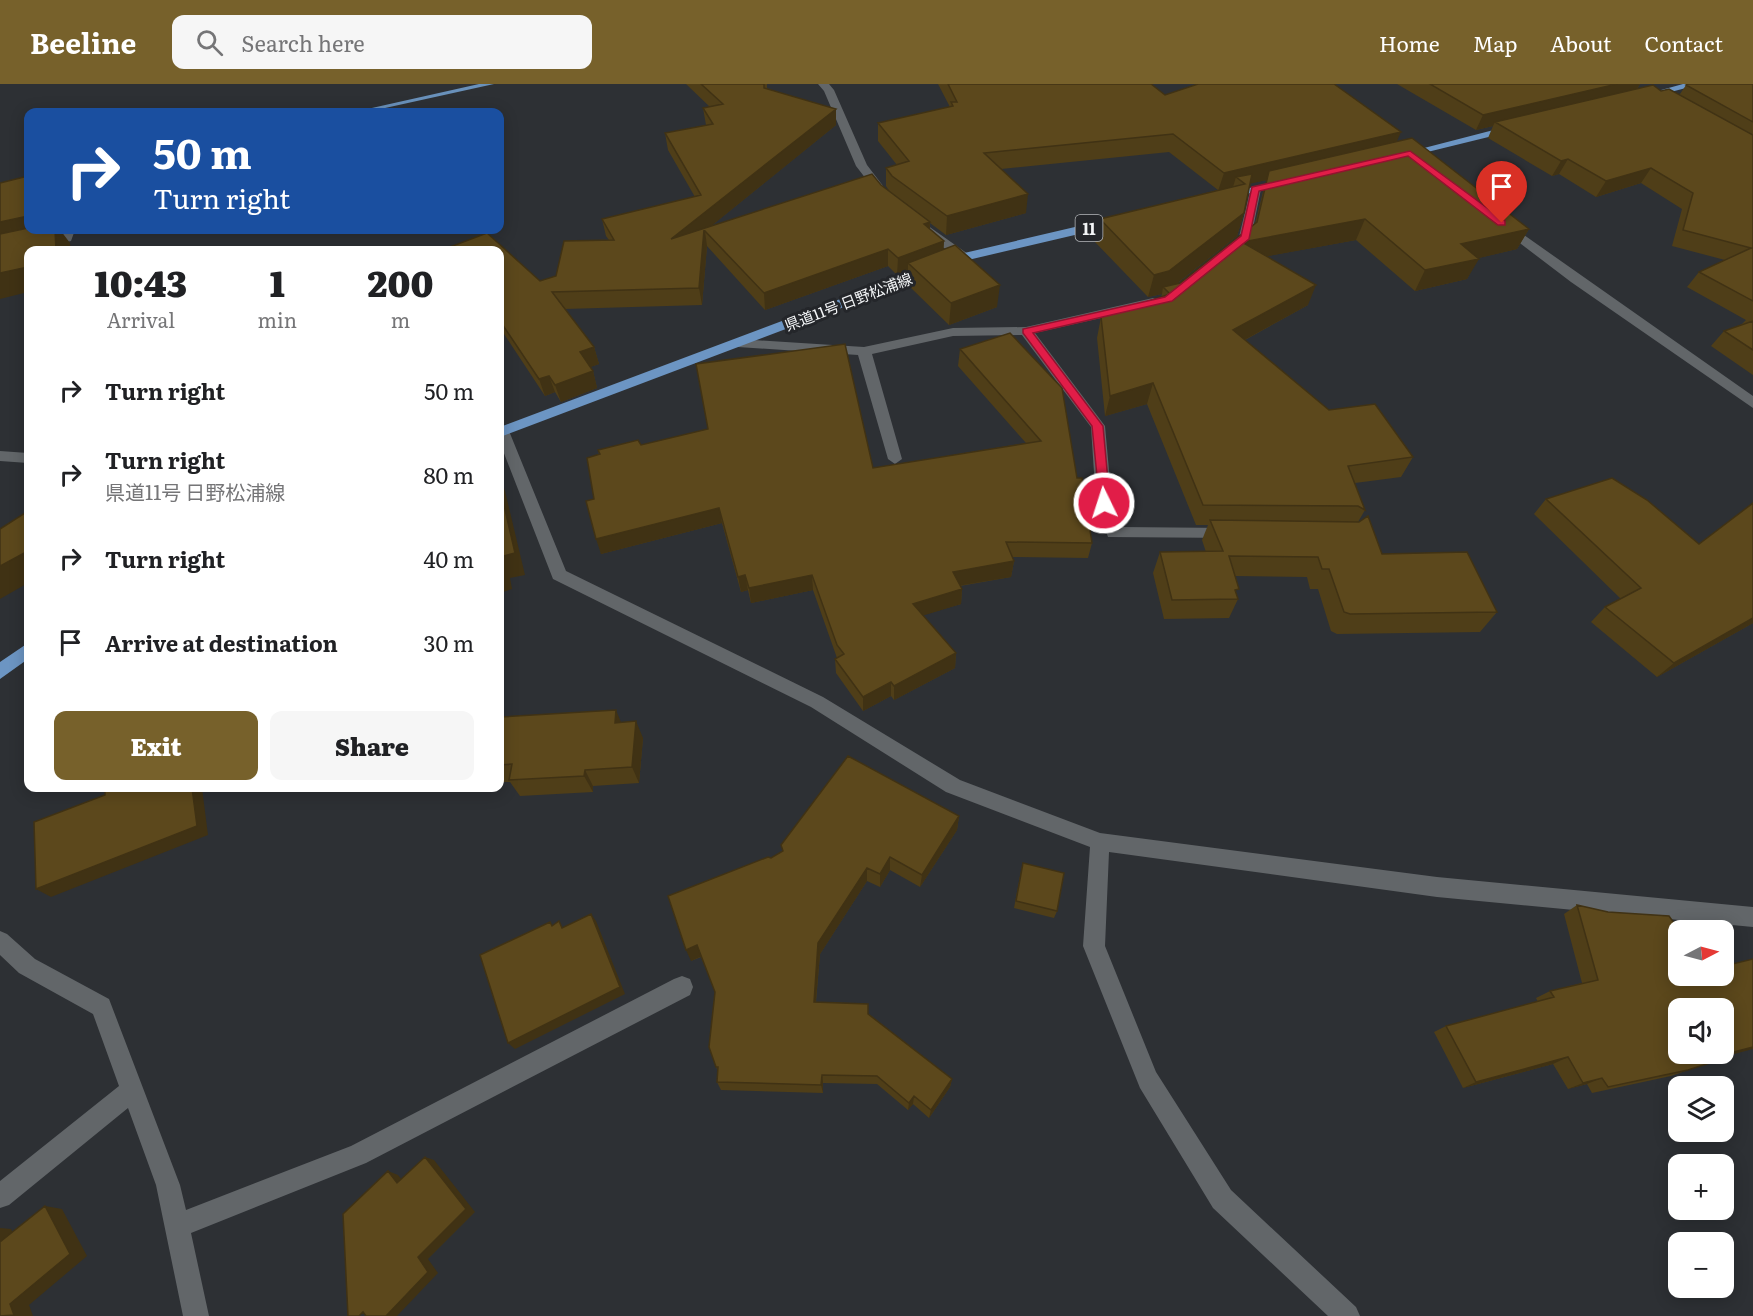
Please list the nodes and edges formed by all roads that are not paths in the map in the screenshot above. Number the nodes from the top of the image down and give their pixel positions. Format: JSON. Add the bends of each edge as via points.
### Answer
{"nodes":[{"id":1,"x":823,"y":84,"type":"edge"},
{"id":2,"x":1692,"y":84,"type":"edge"},
{"id":3,"x":1655,"y":94,"type":"junction"},
{"id":4,"x":1633,"y":99,"type":"edge"},
{"id":5,"x":1675,"y":105,"type":"edge"},
{"id":6,"x":1521,"y":126,"type":"edge"},
{"id":7,"x":1410,"y":153,"type":"junction"},
{"id":8,"x":1388,"y":158,"type":"edge"},
{"id":9,"x":1428,"y":167,"type":"edge"},
{"id":10,"x":1299,"y":179,"type":"edge"},
{"id":11,"x":1255,"y":189,"type":"junction"},
{"id":12,"x":1208,"y":200,"type":"edge"},
{"id":13,"x":894,"y":204,"type":"edge"},
{"id":14,"x":1139,"y":216,"type":"edge"},
{"id":15,"x":1492,"y":216,"type":"edge"},
{"id":16,"x":912,"y":218,"type":"edge"},
{"id":17,"x":68,"y":234,"type":"edge"},
{"id":18,"x":31,"y":246,"type":"edge"},
{"id":19,"x":24,"y":248,"type":"edge"},
{"id":20,"x":0,"y":253,"type":"edge"},
{"id":21,"x":964,"y":257,"type":"junction"},
{"id":22,"x":1220,"y":258,"type":"edge"},
{"id":23,"x":1168,"y":299,"type":"edge"},
{"id":24,"x":1026,"y":331,"type":"junction"},
{"id":25,"x":738,"y":343,"type":"junction"},
{"id":26,"x":864,"y":351,"type":"junction"},
{"id":27,"x":1753,"y":403,"type":"edge"},
{"id":28,"x":504,"y":431,"type":"edge"},
{"id":29,"x":504,"y":439,"type":"edge"},
{"id":30,"x":0,"y":456,"type":"edge"},
{"id":31,"x":24,"y":458,"type":"edge"},
{"id":32,"x":896,"y":459,"type":"dead end"},
{"id":33,"x":1242,"y":534,"type":"edge"},
{"id":34,"x":24,"y":653,"type":"edge"},
{"id":35,"x":0,"y":672,"type":"edge"},
{"id":36,"x":1100,"y":842,"type":"junction"},
{"id":37,"x":1753,"y":917,"type":"edge"},
{"id":38,"x":0,"y":941,"type":"edge"},
{"id":39,"x":682,"y":987,"type":"dead end"},
{"id":40,"x":132,"y":1090,"type":"junction"},
{"id":41,"x":0,"y":1196,"type":"edge"},
{"id":42,"x":177,"y":1226,"type":"junction"},
{"id":43,"x":196,"y":1316,"type":"edge"},
{"id":44,"x":1347,"y":1316,"type":"edge"}],
"edges":[{"from":1,"to":13,"type":"street","via":[[861,166]]},
{"from":2,"to":3,"type":"main road"},
{"from":3,"to":4,"type":"main road"},
{"from":3,"to":5,"type":"street"},
{"from":6,"to":7,"type":"main road"},
{"from":7,"to":8,"type":"main road"},
{"from":7,"to":9,"type":"street"},
{"from":10,"to":11,"type":"main road"},
{"from":11,"to":12,"type":"main road"},
{"from":11,"to":22,"type":"street","via":[[1245,237]]},
{"from":14,"to":21,"type":"main road","name":"県道11号 日野松浦線","number":"11"},
{"from":15,"to":27,"type":"street"},
{"from":16,"to":21,"type":"street"},
{"from":17,"to":18,"type":"street","via":[[67,238]]},
{"from":19,"to":20,"type":"street"},
{"from":21,"to":25,"type":"main road","name":"県道11号 日野松浦線","number":"11"},
{"from":23,"to":24,"type":"street"},
{"from":24,"to":26,"type":"street","via":[[953,332]]},
{"from":24,"to":33,"type":"street","via":[[1098,426],[1104,503],[1114,533]]},
{"from":25,"to":26,"type":"street"},
{"from":25,"to":28,"type":"main road","name":"県道11号 日野松浦線","number":"11"},
{"from":26,"to":32,"type":"street"},
{"from":29,"to":36,"type":"street","via":[[559,575],[817,702],[953,786]]},
{"from":30,"to":31,"type":"street"},
{"from":34,"to":35,"type":"main road"},
{"from":36,"to":37,"type":"street","via":[[1437,887]]},
{"from":36,"to":44,"type":"street","via":[[1094,946],[1149,1080],[1222,1199]]},
{"from":38,"to":40,"type":"street","via":[[27,966],[100,1007]]},
{"from":39,"to":42,"type":"street","via":[[358,1155]]},
{"from":40,"to":41,"type":"street"},
{"from":40,"to":42,"type":"street","via":[[168,1185]]},
{"from":42,"to":43,"type":"street"}]}
